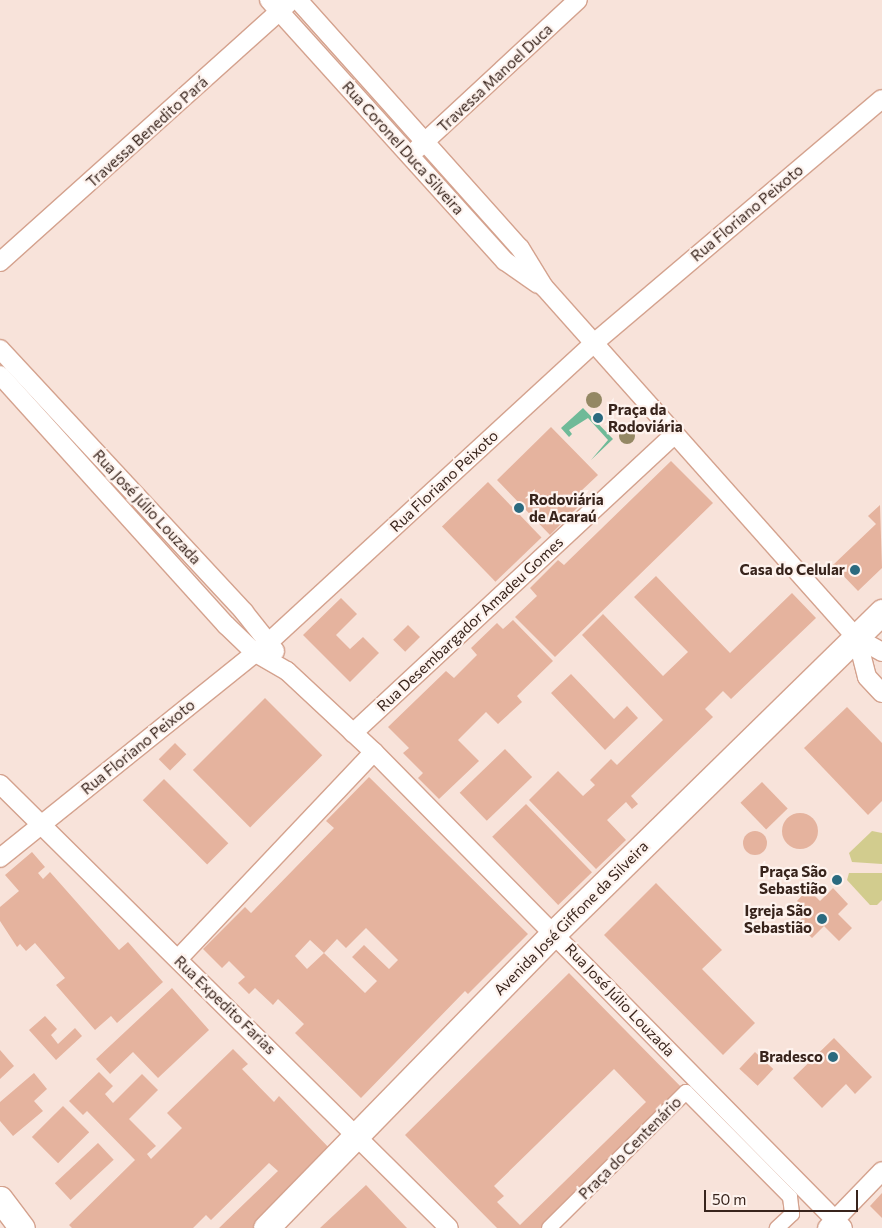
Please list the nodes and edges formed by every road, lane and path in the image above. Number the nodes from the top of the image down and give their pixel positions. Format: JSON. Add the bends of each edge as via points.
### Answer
{"nodes":[{"id":1,"x":298,"y":0,"type":"edge"},
{"id":2,"x":578,"y":0,"type":"edge"},
{"id":3,"x":281,"y":4,"type":"edge"},
{"id":4,"x":882,"y":98,"type":"edge"},
{"id":5,"x":425,"y":142,"type":"junction"},
{"id":6,"x":410,"y":156,"type":"junction"},
{"id":7,"x":0,"y":262,"type":"edge"},
{"id":8,"x":544,"y":288,"type":"junction"},
{"id":9,"x":594,"y":343,"type":"junction"},
{"id":10,"x":0,"y":349,"type":"edge"},
{"id":11,"x":0,"y":375,"type":"edge"},
{"id":12,"x":675,"y":434,"type":"junction"},
{"id":13,"x":882,"y":612,"type":"edge"},
{"id":14,"x":857,"y":638,"type":"junction"},
{"id":15,"x":269,"y":642,"type":"junction"},
{"id":16,"x":254,"y":652,"type":"junction"},
{"id":17,"x":882,"y":652,"type":"edge"},
{"id":18,"x":286,"y":671,"type":"junction"},
{"id":19,"x":882,"y":693,"type":"edge"},
{"id":20,"x":353,"y":733,"type":"junction"},
{"id":21,"x":374,"y":752,"type":"junction"},
{"id":22,"x":0,"y":784,"type":"edge"},
{"id":23,"x":40,"y":826,"type":"junction"},
{"id":24,"x":0,"y":858,"type":"edge"},
{"id":25,"x":554,"y":933,"type":"junction"},
{"id":26,"x":178,"y":959,"type":"junction"},
{"id":27,"x":358,"y":1135,"type":"junction"},
{"id":28,"x":882,"y":1171,"type":"edge"},
{"id":29,"x":0,"y":1199,"type":"edge"},
{"id":30,"x":835,"y":1225,"type":"edge"},
{"id":31,"x":22,"y":1228,"type":"edge"},
{"id":32,"x":266,"y":1228,"type":"edge"},
{"id":33,"x":449,"y":1228,"type":"edge"},
{"id":34,"x":548,"y":1228,"type":"edge"},
{"id":35,"x":777,"y":1228,"type":"edge"}],
"edges":[{"from":1,"to":5,"type":"street","name":"Rua Coronel Duca Silveira"},
{"from":2,"to":5,"type":"street","name":"Travessa Manoel Duca"},
{"from":3,"to":6,"type":"street","name":"Rua Coronel Duca Silveira"},
{"from":3,"to":7,"type":"street","name":"Travessa Benedito Pará"},
{"from":4,"to":9,"type":"street","name":"Rua Floriano Peixoto"},
{"from":5,"to":6,"type":"street","name":"Travessa Manoel Duca"},
{"from":5,"to":8,"type":"street","name":"Rua Coronel Duca Silveira","via":[[520,248]]},
{"from":6,"to":8,"type":"street","name":"Rua Coronel Duca Silveira","via":[[505,261]]},
{"from":8,"to":9,"type":"street","name":"Rua Coronel Duca Silveira"},
{"from":9,"to":12,"type":"street","name":"Rua Coronel Duca Silveira"},
{"from":9,"to":15,"type":"street","name":"Rua Floriano Peixoto"},
{"from":10,"to":15,"type":"street","name":"Rua José Júlio Louzada"},
{"from":11,"to":16,"type":"street","name":"Rua José Júlio Louzada"},
{"from":12,"to":14,"type":"street","name":"Rua Coronel Duca Silveira"},
{"from":12,"to":20,"type":"street","name":"Rua Desembargador Amadeu Gomes"},
{"from":13,"to":14,"type":"main road","name":"Avenida José Giffone da Silveira"},
{"from":14,"to":17,"type":"street","name":"Rua Coronel Duca Silveira"},
{"from":14,"to":19,"type":"street","name":"Rua Coronel Duca Silveira","via":[[867,677]]},
{"from":14,"to":25,"type":"main road","name":"Avenida José Giffone da Silveira"},
{"from":15,"to":16,"type":"street","name":"Rua Floriano Peixoto"},
{"from":15,"to":18,"type":"street","name":"Rua José Júlio Louzada"},
{"from":16,"to":18,"type":"street","name":"Rua José Júlio Louzada"},
{"from":16,"to":23,"type":"street","name":"Rua Floriano Peixoto"},
{"from":18,"to":20,"type":"street","name":"Rua José Júlio Louzada"},
{"from":20,"to":21,"type":"street","name":"Rua José Júlio Louzada"},
{"from":21,"to":25,"type":"street","name":"Rua José Júlio Louzada"},
{"from":21,"to":26,"type":"street"},
{"from":22,"to":23,"type":"street","name":"Rua Expedito Farias"},
{"from":23,"to":24,"type":"street","name":"Rua Floriano Peixoto"},
{"from":23,"to":26,"type":"street","name":"Rua Expedito Farias"},
{"from":25,"to":27,"type":"main road","name":"Avenida José Giffone da Silveira"},
{"from":25,"to":30,"type":"street","name":"Rua José Júlio Louzada"},
{"from":26,"to":27,"type":"street","name":"Rua Expedito Farias"},
{"from":27,"to":32,"type":"main road","name":"Avenida José Giffone da Silveira"},
{"from":27,"to":33,"type":"street","name":"Rua Expedito Farias"},
{"from":28,"to":30,"type":"street"},
{"from":29,"to":31,"type":"main road"},
{"from":34,"to":35,"type":"street","name":"Praça do Centenário","via":[[686,1092],[790,1197],[792,1214]]}]}
